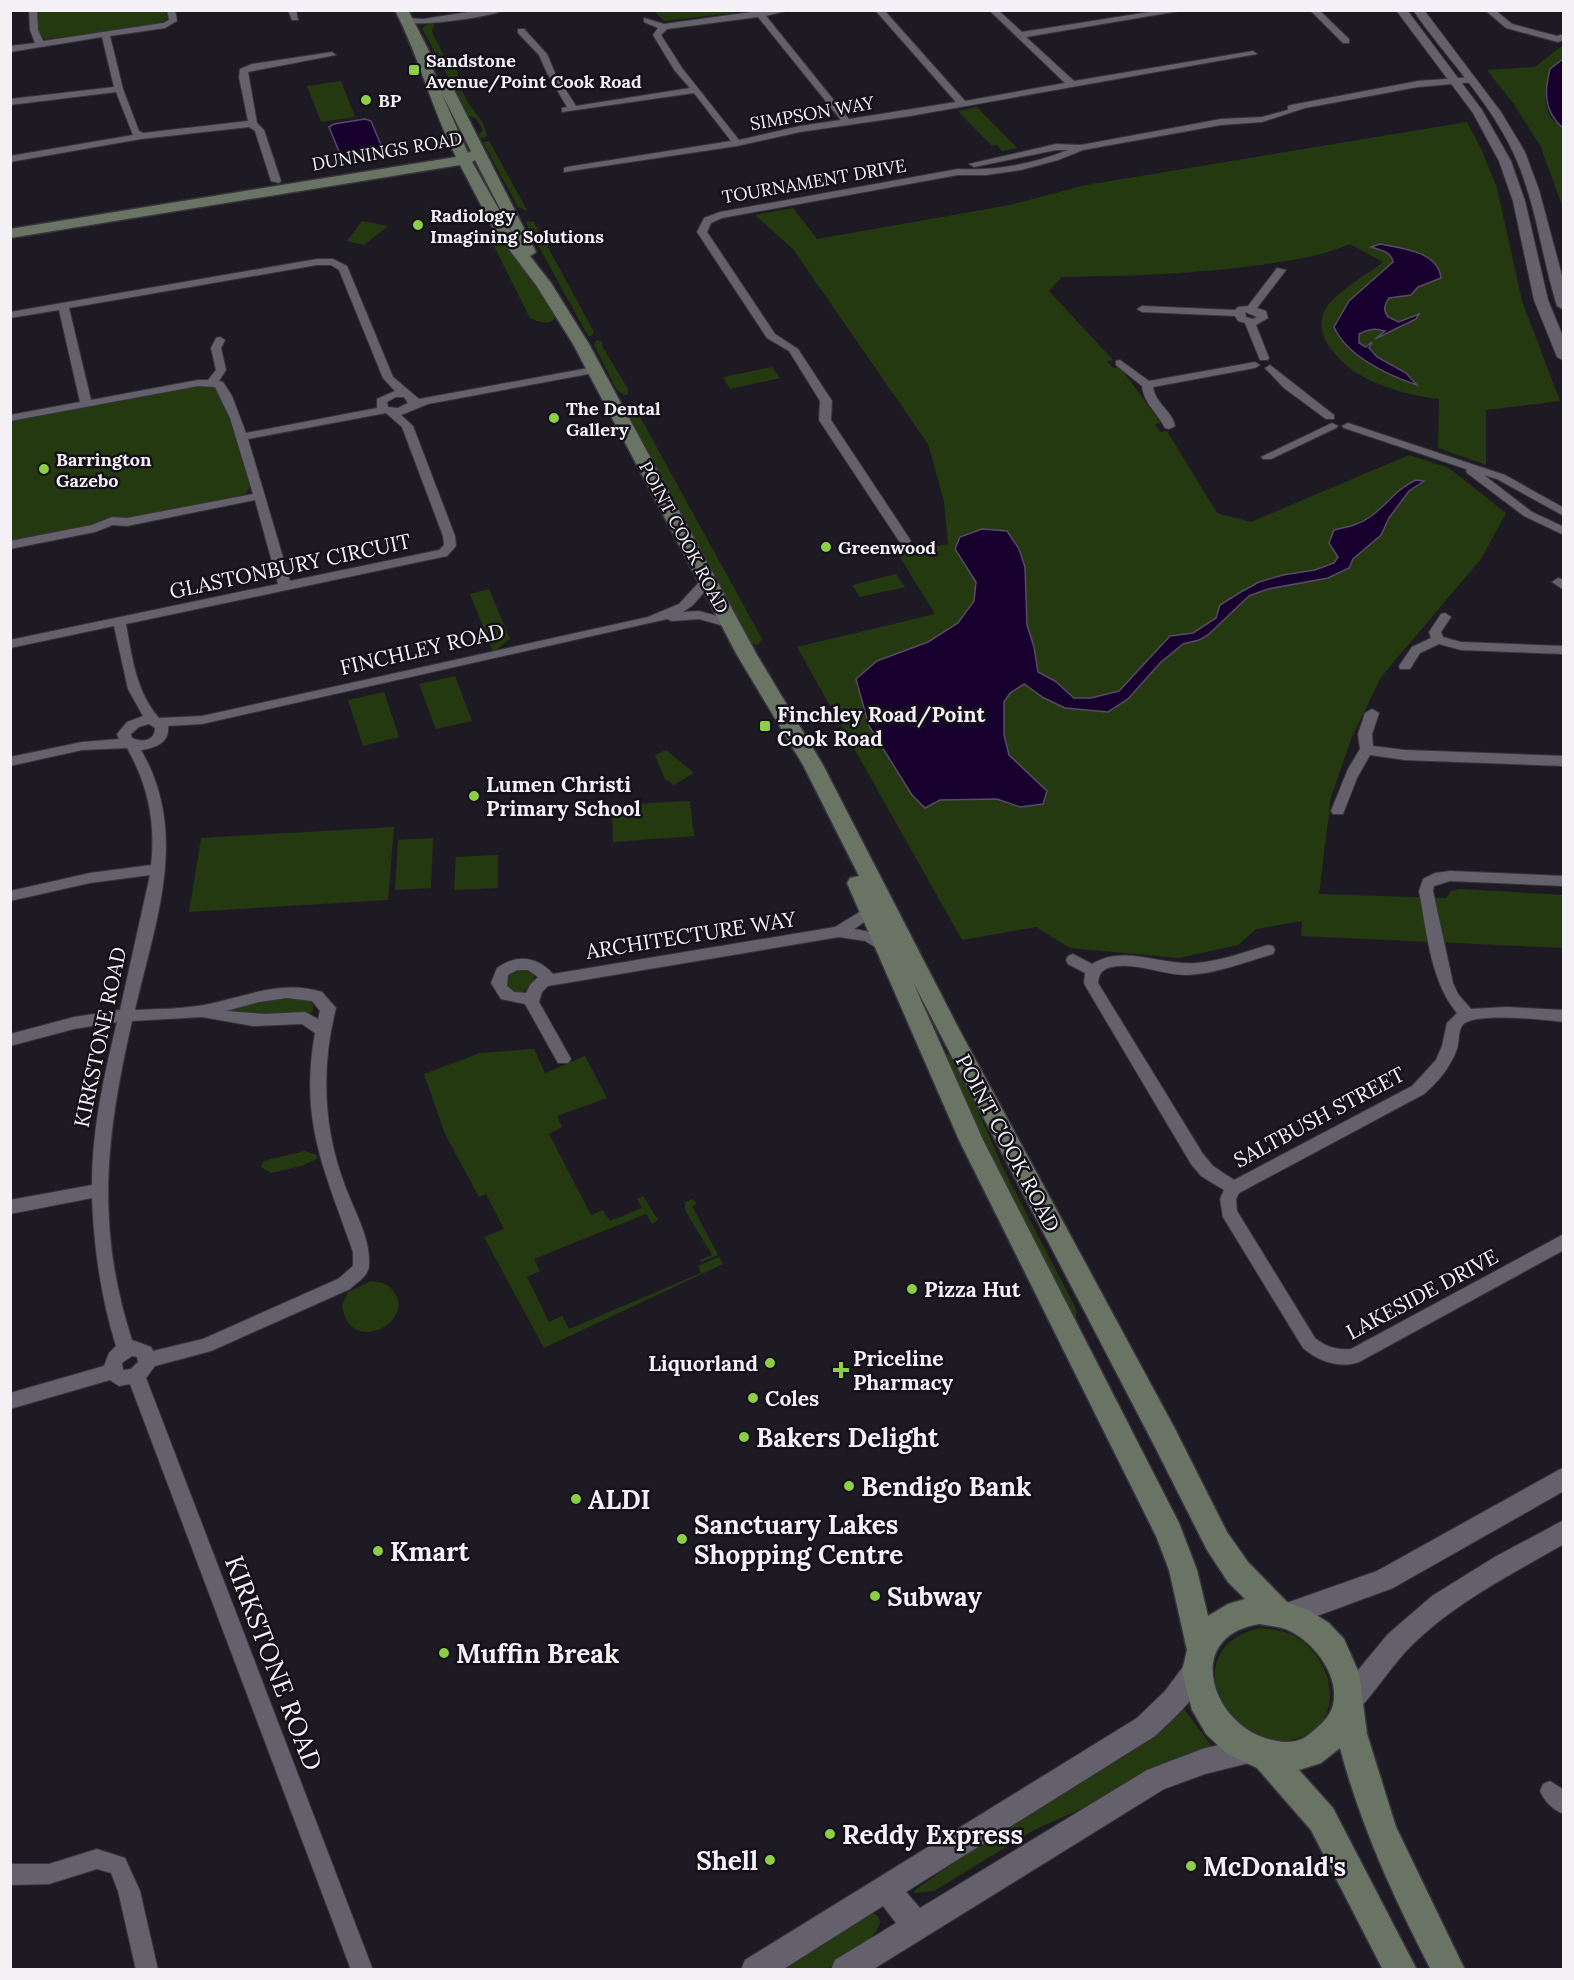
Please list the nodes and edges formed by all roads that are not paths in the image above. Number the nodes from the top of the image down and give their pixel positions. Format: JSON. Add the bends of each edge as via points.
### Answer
{"nodes":[{"id":1,"x":33,"y":10,"type":"edge"},
{"id":2,"x":171,"y":10,"type":"edge"},
{"id":3,"x":470,"y":10,"type":"edge"},
{"id":4,"x":500,"y":10,"type":"edge"},
{"id":5,"x":640,"y":10,"type":"edge"},
{"id":6,"x":786,"y":10,"type":"edge"},
{"id":7,"x":879,"y":10,"type":"edge"},
{"id":8,"x":993,"y":10,"type":"edge"},
{"id":9,"x":1181,"y":10,"type":"edge"},
{"id":10,"x":1314,"y":10,"type":"edge"},
{"id":11,"x":1401,"y":10,"type":"edge"},
{"id":12,"x":1418,"y":10,"type":"edge"},
{"id":13,"x":1489,"y":10,"type":"edge"},
{"id":14,"x":760,"y":14,"type":"junction"},
{"id":15,"x":403,"y":16,"type":"edge"},
{"id":16,"x":663,"y":28,"type":"junction"},
{"id":17,"x":521,"y":31,"type":"dead end"},
{"id":18,"x":105,"y":33,"type":"junction"},
{"id":19,"x":1022,"y":35,"type":"junction"},
{"id":20,"x":1563,"y":36,"type":"edge"},
{"id":21,"x":1346,"y":41,"type":"dead end"},
{"id":22,"x":416,"y":42,"type":"junction"},
{"id":23,"x":40,"y":44,"type":"junction"},
{"id":24,"x":10,"y":49,"type":"edge"},
{"id":25,"x":1254,"y":54,"type":"dead end"},
{"id":26,"x":332,"y":55,"type":"dead end"},
{"id":27,"x":1472,"y":80,"type":"junction"},
{"id":28,"x":1455,"y":81,"type":"junction"},
{"id":29,"x":1072,"y":84,"type":"junction"},
{"id":30,"x":119,"y":89,"type":"junction"},
{"id":31,"x":696,"y":90,"type":"junction"},
{"id":32,"x":10,"y":102,"type":"edge"},
{"id":33,"x":963,"y":104,"type":"junction"},
{"id":34,"x":1301,"y":108,"type":"junction"},
{"id":35,"x":1271,"y":109,"type":"junction"},
{"id":36,"x":1280,"y":116,"type":"junction"},
{"id":37,"x":847,"y":122,"type":"junction"},
{"id":38,"x":1221,"y":122,"type":"junction"},
{"id":39,"x":248,"y":124,"type":"junction"},
{"id":40,"x":138,"y":134,"type":"junction"},
{"id":41,"x":737,"y":143,"type":"junction"},
{"id":42,"x":479,"y":153,"type":"junction"},
{"id":43,"x":461,"y":156,"type":"junction"},
{"id":44,"x":10,"y":159,"type":"edge"},
{"id":45,"x":430,"y":167,"type":"junction"},
{"id":46,"x":567,"y":170,"type":"dead end"},
{"id":47,"x":276,"y":181,"type":"junction"},
{"id":48,"x":482,"y":196,"type":"junction"},
{"id":49,"x":514,"y":218,"type":"junction"},
{"id":50,"x":10,"y":224,"type":"edge"},
{"id":51,"x":500,"y":228,"type":"junction"},
{"id":52,"x":10,"y":234,"type":"edge"},
{"id":53,"x":1281,"y":270,"type":"dead end"},
{"id":54,"x":543,"y":283,"type":"junction"},
{"id":55,"x":63,"y":306,"type":"junction"},
{"id":56,"x":1563,"y":306,"type":"edge"},
{"id":57,"x":1142,"y":309,"type":"dead end"},
{"id":58,"x":1251,"y":309,"type":"junction"},
{"id":59,"x":1238,"y":313,"type":"junction"},
{"id":60,"x":10,"y":315,"type":"edge"},
{"id":61,"x":1250,"y":322,"type":"junction"},
{"id":62,"x":220,"y":340,"type":"dead end"},
{"id":63,"x":1563,"y":357,"type":"edge"},
{"id":64,"x":1260,"y":362,"type":"junction"},
{"id":65,"x":1120,"y":363,"type":"dead end"},
{"id":66,"x":592,"y":366,"type":"junction"},
{"id":67,"x":388,"y":378,"type":"junction"},
{"id":68,"x":212,"y":382,"type":"junction"},
{"id":69,"x":1147,"y":385,"type":"junction"},
{"id":70,"x":407,"y":394,"type":"junction"},
{"id":71,"x":86,"y":403,"type":"junction"},
{"id":72,"x":386,"y":405,"type":"junction"},
{"id":73,"x":412,"y":406,"type":"junction"},
{"id":74,"x":10,"y":418,"type":"edge"},
{"id":75,"x":1331,"y":421,"type":"junction"},
{"id":76,"x":407,"y":426,"type":"junction"},
{"id":77,"x":1169,"y":426,"type":"dead end"},
{"id":78,"x":240,"y":433,"type":"junction"},
{"id":79,"x":1267,"y":458,"type":"dead end"},
{"id":80,"x":1464,"y":465,"type":"junction"},
{"id":81,"x":259,"y":496,"type":"junction"},
{"id":82,"x":1548,"y":503,"type":"junction"},
{"id":83,"x":1563,"y":513,"type":"edge"},
{"id":84,"x":1528,"y":514,"type":"junction"},
{"id":85,"x":1563,"y":532,"type":"edge"},
{"id":86,"x":905,"y":541,"type":"dead end"},
{"id":87,"x":10,"y":545,"type":"edge"},
{"id":88,"x":707,"y":580,"type":"junction"},
{"id":89,"x":285,"y":586,"type":"junction"},
{"id":90,"x":1445,"y":617,"type":"dead end"},
{"id":91,"x":651,"y":620,"type":"junction"},
{"id":92,"x":119,"y":622,"type":"junction"},
{"id":93,"x":731,"y":624,"type":"junction"},
{"id":94,"x":1438,"y":640,"type":"junction"},
{"id":95,"x":10,"y":644,"type":"edge"},
{"id":96,"x":1563,"y":650,"type":"edge"},
{"id":97,"x":1406,"y":666,"type":"dead end"},
{"id":98,"x":136,"y":696,"type":"junction"},
{"id":99,"x":1372,"y":713,"type":"dead end"},
{"id":100,"x":202,"y":720,"type":"junction"},
{"id":101,"x":157,"y":722,"type":"junction"},
{"id":102,"x":127,"y":728,"type":"junction"},
{"id":103,"x":159,"y":738,"type":"junction"},
{"id":104,"x":130,"y":744,"type":"junction"},
{"id":105,"x":82,"y":746,"type":"junction"},
{"id":106,"x":1367,"y":750,"type":"junction"},
{"id":107,"x":1563,"y":761,"type":"edge"},
{"id":108,"x":10,"y":762,"type":"edge"},
{"id":109,"x":149,"y":770,"type":"junction"},
{"id":110,"x":1338,"y":811,"type":"dead end"},
{"id":111,"x":838,"y":827,"type":"junction"},
{"id":112,"x":159,"y":869,"type":"junction"},
{"id":113,"x":1563,"y":881,"type":"edge"},
{"id":114,"x":10,"y":896,"type":"edge"},
{"id":115,"x":871,"y":910,"type":"junction"},
{"id":116,"x":839,"y":932,"type":"junction"},
{"id":117,"x":887,"y":947,"type":"junction"},
{"id":118,"x":1268,"y":950,"type":"dead end"},
{"id":119,"x":1073,"y":960,"type":"dead end"},
{"id":120,"x":1093,"y":971,"type":"junction"},
{"id":121,"x":549,"y":979,"type":"junction"},
{"id":122,"x":531,"y":999,"type":"junction"},
{"id":123,"x":324,"y":1007,"type":"junction"},
{"id":124,"x":202,"y":1011,"type":"junction"},
{"id":125,"x":1467,"y":1014,"type":"junction"},
{"id":126,"x":126,"y":1016,"type":"junction"},
{"id":127,"x":1563,"y":1016,"type":"edge"},
{"id":128,"x":305,"y":1018,"type":"junction"},
{"id":129,"x":321,"y":1030,"type":"junction"},
{"id":130,"x":933,"y":1035,"type":"junction"},
{"id":131,"x":10,"y":1040,"type":"edge"},
{"id":132,"x":563,"y":1059,"type":"dead end"},
{"id":133,"x":1004,"y":1136,"type":"junction"},
{"id":134,"x":1233,"y":1188,"type":"junction"},
{"id":135,"x":100,"y":1190,"type":"junction"},
{"id":136,"x":10,"y":1207,"type":"edge"},
{"id":137,"x":1563,"y":1240,"type":"edge"},
{"id":138,"x":1071,"y":1338,"type":"junction"},
{"id":139,"x":126,"y":1349,"type":"junction"},
{"id":140,"x":142,"y":1368,"type":"junction"},
{"id":141,"x":113,"y":1371,"type":"junction"},
{"id":142,"x":10,"y":1401,"type":"edge"},
{"id":143,"x":1563,"y":1478,"type":"edge"},
{"id":144,"x":1563,"y":1531,"type":"edge"},
{"id":145,"x":1282,"y":1613,"type":"junction"},
{"id":146,"x":1199,"y":1659,"type":"junction"},
{"id":147,"x":1348,"y":1705,"type":"junction"},
{"id":148,"x":1259,"y":1754,"type":"junction"},
{"id":149,"x":10,"y":1875,"type":"edge"},
{"id":150,"x":886,"y":1888,"type":"junction"},
{"id":151,"x":916,"y":1926,"type":"junction"},
{"id":152,"x":147,"y":1970,"type":"edge"},
{"id":153,"x":362,"y":1970,"type":"edge"},
{"id":154,"x":755,"y":1970,"type":"edge"},
{"id":155,"x":845,"y":1970,"type":"edge"},
{"id":156,"x":1401,"y":1970,"type":"edge"},
{"id":157,"x":1449,"y":1970,"type":"edge"}],
"edges":[{"from":1,"to":23,"type":"street","via":[[34,30]]},
{"from":2,"to":18,"type":"street","via":[[173,21],[168,24]]},
{"from":3,"to":15,"type":"street"},
{"from":4,"to":15,"type":"street","via":[[423,22]]},
{"from":5,"to":16,"type":"street","via":[[650,26]]},
{"from":6,"to":14,"type":"street"},
{"from":7,"to":33,"type":"street"},
{"from":8,"to":19,"type":"street"},
{"from":9,"to":19,"type":"street"},
{"from":10,"to":21,"type":"street"},
{"from":11,"to":28,"type":"street"},
{"from":12,"to":27,"type":"street"},
{"from":13,"to":20,"type":"street","via":[[1509,26],[1558,39]]},
{"from":14,"to":16,"type":"street"},
{"from":14,"to":37,"type":"street"},
{"from":15,"to":22,"type":"main road","name":"POINT COOK ROAD"},
{"from":16,"to":31,"type":"street","name":"SIMPSON WAY","via":[[657,38]]},
{"from":17,"to":31,"type":"street","via":[[540,49],[540,59],[569,109]]},
{"from":18,"to":23,"type":"street"},
{"from":18,"to":30,"type":"street"},
{"from":19,"to":29,"type":"street"},
{"from":22,"to":42,"type":"main road","name":"POINT COOK ROAD","via":[[441,78]]},
{"from":22,"to":43,"type":"main road","name":"POINT COOK ROAD"},
{"from":23,"to":24,"type":"street"},
{"from":25,"to":29,"type":"street","name":"SIMPSON WAY"},
{"from":26,"to":39,"type":"street","via":[[310,53],[243,71],[253,114]]},
{"from":27,"to":28,"type":"street","name":"TOURNAMENT DRIVE"},
{"from":27,"to":56,"type":"street","via":[[1502,120],[1525,165]]},
{"from":28,"to":34,"type":"street","name":"TOURNAMENT DRIVE","via":[[1418,84]]},
{"from":28,"to":63,"type":"street","via":[[1488,128],[1504,161],[1519,201],[1539,294]]},
{"from":29,"to":33,"type":"street","name":"SIMPSON WAY"},
{"from":30,"to":32,"type":"street"},
{"from":30,"to":40,"type":"street"},
{"from":31,"to":41,"type":"street","name":"SIMPSON WAY"},
{"from":33,"to":37,"type":"street","name":"SIMPSON WAY"},
{"from":34,"to":35,"type":"street","name":"TOURNAMENT DRIVE"},
{"from":34,"to":36,"type":"street","name":"TOURNAMENT DRIVE"},
{"from":35,"to":36,"type":"street"},
{"from":35,"to":38,"type":"street","name":"TOURNAMENT DRIVE","via":[[1231,116]]},
{"from":36,"to":38,"type":"street","name":"TOURNAMENT DRIVE","via":[[1245,123]]},
{"from":37,"to":41,"type":"street","name":"SIMPSON WAY"},
{"from":38,"to":86,"type":"street","name":"TOURNAMENT DRIVE","via":[[1081,148],[1063,157],[720,215],[705,222],[702,232],[771,336],[793,349],[826,401],[825,420]]},
{"from":39,"to":40,"type":"street"},
{"from":39,"to":47,"type":"street","via":[[259,130]]},
{"from":40,"to":44,"type":"street","via":[[121,141]]},
{"from":41,"to":46,"type":"street"},
{"from":42,"to":43,"type":"main road","name":"DUNNINGS ROAD"},
{"from":42,"to":49,"type":"main road","name":"POINT COOK ROAD"},
{"from":43,"to":45,"type":"main road","name":"DUNNINGS ROAD"},
{"from":43,"to":47,"type":"main road","name":"DUNNINGS ROAD"},
{"from":43,"to":48,"type":"main road","name":"POINT COOK ROAD"},
{"from":45,"to":48,"type":"main road","via":[[449,173]]},
{"from":45,"to":52,"type":"main road","name":"DUNNINGS ROAD"},
{"from":47,"to":50,"type":"main road","name":"DUNNINGS ROAD"},
{"from":48,"to":51,"type":"main road","name":"POINT COOK ROAD"},
{"from":49,"to":51,"type":"main road"},
{"from":49,"to":54,"type":"main road","name":"POINT COOK ROAD"},
{"from":51,"to":54,"type":"main road","name":"POINT COOK ROAD"},
{"from":53,"to":58,"type":"street"},
{"from":54,"to":66,"type":"main road","name":"POINT COOK ROAD"},
{"from":55,"to":60,"type":"street"},
{"from":55,"to":67,"type":"street","via":[[333,262],[343,268]]},
{"from":55,"to":71,"type":"street"},
{"from":57,"to":59,"type":"street"},
{"from":58,"to":59,"type":"street"},
{"from":58,"to":61,"type":"street","via":[[1263,315],[1261,320]]},
{"from":59,"to":61,"type":"street","via":[[1239,318]]},
{"from":61,"to":64,"type":"street"},
{"from":62,"to":68,"type":"street","via":[[216,348],[221,370]]},
{"from":64,"to":69,"type":"street"},
{"from":64,"to":75,"type":"street"},
{"from":65,"to":69,"type":"street"},
{"from":66,"to":70,"type":"street"},
{"from":66,"to":73,"type":"street"},
{"from":66,"to":88,"type":"main road","name":"POINT COOK ROAD"},
{"from":67,"to":70,"type":"street"},
{"from":67,"to":72,"type":"street"},
{"from":68,"to":71,"type":"street"},
{"from":68,"to":78,"type":"street","via":[[225,391]]},
{"from":69,"to":77,"type":"street","via":[[1149,398]]},
{"from":70,"to":72,"type":"street","via":[[394,394]]},
{"from":70,"to":73,"type":"street","via":[[414,399]]},
{"from":71,"to":74,"type":"street"},
{"from":72,"to":73,"type":"street","via":[[402,411]]},
{"from":72,"to":76,"type":"street","name":"GLASTONBURY CIRCUIT"},
{"from":72,"to":78,"type":"street"},
{"from":73,"to":76,"type":"street"},
{"from":75,"to":79,"type":"street"},
{"from":75,"to":80,"type":"street"},
{"from":76,"to":89,"type":"street","name":"GLASTONBURY CIRCUIT","via":[[450,546],[433,556]]},
{"from":78,"to":81,"type":"street"},
{"from":80,"to":82,"type":"street","via":[[1501,477]]},
{"from":80,"to":84,"type":"street"},
{"from":81,"to":87,"type":"street","via":[[127,522],[112,521]]},
{"from":81,"to":89,"type":"street"},
{"from":82,"to":83,"type":"street"},
{"from":82,"to":84,"type":"street"},
{"from":84,"to":85,"type":"street"},
{"from":88,"to":91,"type":"street","name":"FINCHLEY ROAD","via":[[682,609]]},
{"from":88,"to":93,"type":"main road","name":"POINT COOK ROAD"},
{"from":89,"to":92,"type":"street","name":"GLASTONBURY CIRCUIT"},
{"from":90,"to":94,"type":"street","via":[[1435,632]]},
{"from":91,"to":93,"type":"street","name":"FINCHLEY ROAD","via":[[699,615]]},
{"from":91,"to":100,"type":"street","name":"FINCHLEY ROAD"},
{"from":92,"to":95,"type":"street","name":"GLASTONBURY CIRCUIT"},
{"from":92,"to":98,"type":"street"},
{"from":93,"to":111,"type":"main road","name":"POINT COOK ROAD"},
{"from":94,"to":96,"type":"street","via":[[1461,646]]},
{"from":94,"to":97,"type":"street","via":[[1416,650]]},
{"from":98,"to":101,"type":"street"},
{"from":98,"to":102,"type":"street"},
{"from":99,"to":106,"type":"street","via":[[1365,734]]},
{"from":100,"to":101,"type":"street","name":"FINCHLEY ROAD"},
{"from":100,"to":103,"type":"street","name":"FINCHLEY ROAD"},
{"from":101,"to":102,"type":"street","via":[[141,721]]},
{"from":101,"to":103,"type":"street","via":[[163,730]]},
{"from":102,"to":104,"type":"street","via":[[124,737]]},
{"from":102,"to":105,"type":"street"},
{"from":103,"to":104,"type":"street","via":[[148,745]]},
{"from":103,"to":109,"type":"street","name":"KIRKSTONE ROAD"},
{"from":104,"to":105,"type":"street"},
{"from":104,"to":109,"type":"street","name":"KIRKSTONE ROAD"},
{"from":105,"to":108,"type":"street"},
{"from":106,"to":107,"type":"street"},
{"from":106,"to":110,"type":"street","via":[[1360,756]]},
{"from":109,"to":112,"type":"street","name":"KIRKSTONE ROAD","via":[[159,823]]},
{"from":111,"to":115,"type":"main road","name":"POINT COOK ROAD"},
{"from":111,"to":130,"type":"main road","name":"POINT COOK ROAD"},
{"from":112,"to":114,"type":"street","via":[[90,878]]},
{"from":112,"to":126,"type":"street","name":"KIRKSTONE ROAD"},
{"from":113,"to":125,"type":"street","via":[[1449,876],[1428,883],[1426,891],[1446,983]]},
{"from":115,"to":116,"type":"street","name":"ARCHITECTURE WAY"},
{"from":115,"to":117,"type":"main road","name":"POINT COOK ROAD"},
{"from":116,"to":117,"type":"street","name":"ARCHITECTURE WAY","via":[[868,936]]},
{"from":116,"to":121,"type":"street","name":"ARCHITECTURE WAY"},
{"from":117,"to":130,"type":"main road","name":"POINT COOK ROAD"},
{"from":118,"to":120,"type":"street","via":[[1217,965],[1185,969],[1111,962]]},
{"from":119,"to":120,"type":"street"},
{"from":120,"to":134,"type":"street","via":[[1093,988],[1197,1159],[1207,1171]]},
{"from":121,"to":122,"type":"street","via":[[535,989]]},
{"from":121,"to":122,"type":"street","via":[[536,965],[518,964],[502,972],[498,983],[502,992]]},
{"from":122,"to":132,"type":"street"},
{"from":123,"to":124,"type":"street","via":[[317,996],[304,992],[248,998]]},
{"from":123,"to":128,"type":"street"},
{"from":123,"to":129,"type":"street","via":[[328,1008]]},
{"from":124,"to":126,"type":"street"},
{"from":124,"to":128,"type":"street","via":[[260,1022]]},
{"from":125,"to":127,"type":"street"},
{"from":125,"to":134,"type":"street","name":"SALTBUSH STREET","via":[[1455,1023],[1443,1062],[1418,1090]]},
{"from":126,"to":131,"type":"street","via":[[95,1019]]},
{"from":126,"to":135,"type":"street","name":"KIRKSTONE ROAD","via":[[106,1104]]},
{"from":128,"to":129,"type":"street"},
{"from":129,"to":140,"type":"street","via":[[321,1136],[361,1252],[361,1269],[344,1284],[205,1346]]},
{"from":130,"to":133,"type":"main road","name":"POINT COOK ROAD"},
{"from":130,"to":138,"type":"main road","name":"POINT COOK ROAD","via":[[971,1140]]},
{"from":133,"to":138,"type":"main road","via":[[1019,1188],[1083,1315],[1079,1330]]},
{"from":133,"to":145,"type":"main road","name":"POINT COOK ROAD","via":[[1222,1550],[1238,1572]]},
{"from":134,"to":137,"type":"street","name":"LAKESIDE DRIVE","via":[[1227,1204],[1232,1218],[1303,1335],[1315,1348],[1333,1356],[1353,1357],[1365,1351]]},
{"from":135,"to":136,"type":"street"},
{"from":135,"to":139,"type":"street","name":"KIRKSTONE ROAD","via":[[115,1318]]},
{"from":138,"to":146,"type":"main road","name":"POINT COOK ROAD","via":[[1169,1532],[1183,1570]]},
{"from":139,"to":140,"type":"street","via":[[141,1350]]},
{"from":139,"to":141,"type":"street","via":[[113,1361]]},
{"from":140,"to":141,"type":"street","via":[[124,1379]]},
{"from":140,"to":153,"type":"street","name":"KIRKSTONE ROAD"},
{"from":141,"to":142,"type":"street"},
{"from":143,"to":145,"type":"street","via":[[1384,1580]]},
{"from":144,"to":147,"type":"street","via":[[1431,1611],[1404,1636]]},
{"from":145,"to":146,"type":"main road","via":[[1257,1610],[1223,1621],[1210,1633]]},
{"from":145,"to":147,"type":"main road","via":[[1320,1634],[1333,1649],[1348,1683]]},
{"from":146,"to":148,"type":"main road","via":[[1200,1694],[1211,1717],[1229,1737]]},
{"from":146,"to":150,"type":"street","via":[[1174,1700],[1146,1727]]},
{"from":147,"to":148,"type":"main road","via":[[1340,1728],[1310,1754],[1289,1758]]},
{"from":147,"to":157,"type":"main road","via":[[1376,1817]]},
{"from":148,"to":151,"type":"street","via":[[1205,1761],[1156,1779]]},
{"from":148,"to":156,"type":"main road","via":[[1322,1819]]},
{"from":149,"to":152,"type":"street","via":[[49,1874],[97,1859],[118,1865],[129,1891]]},
{"from":150,"to":151,"type":"street"},
{"from":150,"to":154,"type":"street"},
{"from":151,"to":155,"type":"street"}]}
